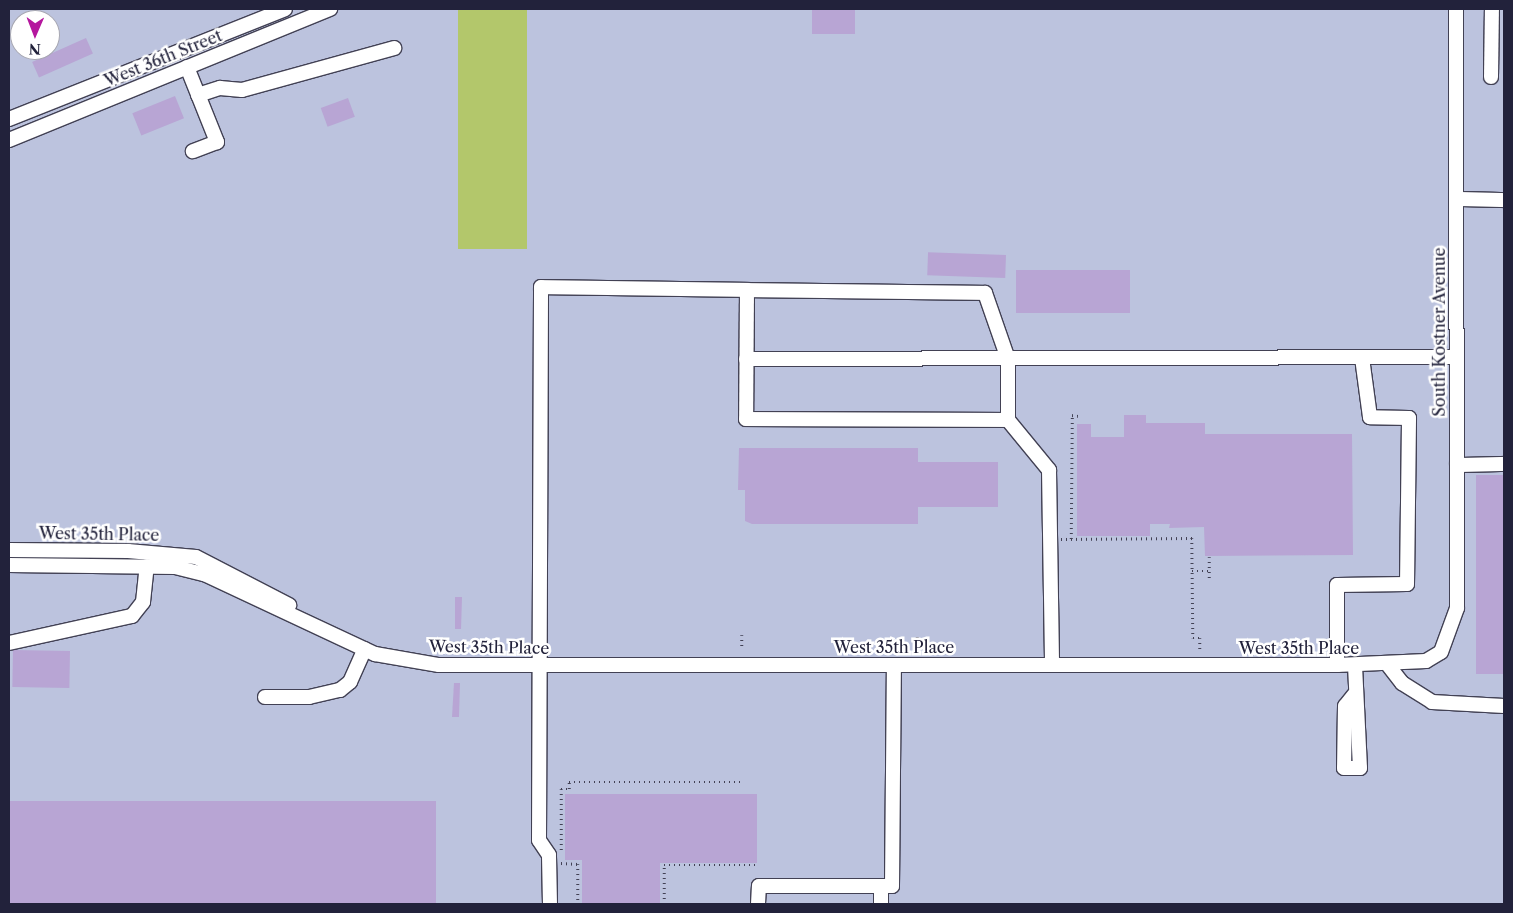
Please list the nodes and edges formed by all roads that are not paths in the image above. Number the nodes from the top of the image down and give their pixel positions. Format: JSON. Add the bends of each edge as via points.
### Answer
{"nodes":[{"id":1,"x":285,"y":9,"type":"edge"},
{"id":2,"x":330,"y":9,"type":"edge"},
{"id":3,"x":1456,"y":9,"type":"edge"},
{"id":4,"x":1492,"y":9,"type":"edge"},
{"id":5,"x":394,"y":48,"type":"dead end"},
{"id":6,"x":187,"y":67,"type":"junction"},
{"id":7,"x":1491,"y":77,"type":"dead end"},
{"id":8,"x":198,"y":95,"type":"junction"},
{"id":9,"x":9,"y":119,"type":"edge"},
{"id":10,"x":9,"y":140,"type":"edge"},
{"id":11,"x":193,"y":151,"type":"dead end"},
{"id":12,"x":1457,"y":199,"type":"junction"},
{"id":13,"x":1504,"y":200,"type":"edge"},
{"id":14,"x":747,"y":290,"type":"junction"},
{"id":15,"x":746,"y":358,"type":"junction"},
{"id":16,"x":1362,"y":358,"type":"junction"},
{"id":17,"x":1457,"y":358,"type":"junction"},
{"id":18,"x":1008,"y":359,"type":"junction"},
{"id":19,"x":1008,"y":420,"type":"junction"},
{"id":20,"x":1504,"y":464,"type":"edge"},
{"id":21,"x":1457,"y":465,"type":"junction"},
{"id":22,"x":9,"y":550,"type":"edge"},
{"id":23,"x":9,"y":565,"type":"edge"},
{"id":24,"x":147,"y":566,"type":"junction"},
{"id":25,"x":346,"y":642,"type":"junction"},
{"id":26,"x":9,"y":643,"type":"edge"},
{"id":27,"x":365,"y":649,"type":"junction"},
{"id":28,"x":1441,"y":652,"type":"joint"},
{"id":29,"x":1052,"y":664,"type":"junction"},
{"id":30,"x":539,"y":665,"type":"junction"},
{"id":31,"x":894,"y":665,"type":"junction"},
{"id":32,"x":1337,"y":665,"type":"junction"},
{"id":33,"x":1355,"y":665,"type":"junction"},
{"id":34,"x":1388,"y":665,"type":"junction"},
{"id":35,"x":1354,"y":695,"type":"dead end"},
{"id":36,"x":265,"y":697,"type":"dead end"},
{"id":37,"x":1504,"y":706,"type":"edge"},
{"id":38,"x":881,"y":886,"type":"junction"},
{"id":39,"x":550,"y":904,"type":"edge"},
{"id":40,"x":758,"y":904,"type":"edge"},
{"id":41,"x":881,"y":904,"type":"edge"}],
"edges":[{"from":1,"to":9,"type":"street","name":"West 36th Street"},
{"from":2,"to":6,"type":"street","name":"West 36th Street"},
{"from":3,"to":12,"type":"street","name":"South Kostner Avenue"},
{"from":4,"to":7,"type":"street"},
{"from":5,"to":8,"type":"street","via":[[242,90],[220,88]]},
{"from":6,"to":8,"type":"street"},
{"from":6,"to":10,"type":"street","name":"West 36th Street"},
{"from":8,"to":11,"type":"street","via":[[217,142]]},
{"from":12,"to":13,"type":"street"},
{"from":12,"to":17,"type":"street","name":"South Kostner Avenue"},
{"from":14,"to":15,"type":"street"},
{"from":14,"to":18,"type":"street","via":[[985,293]]},
{"from":14,"to":30,"type":"street","via":[[541,287]]},
{"from":15,"to":18,"type":"street"},
{"from":15,"to":19,"type":"street","via":[[746,419]]},
{"from":16,"to":17,"type":"street"},
{"from":16,"to":18,"type":"street"},
{"from":16,"to":32,"type":"street","via":[[1370,417],[1409,418],[1407,584],[1337,585]]},
{"from":17,"to":21,"type":"street","name":"South Kostner Avenue"},
{"from":18,"to":19,"type":"street"},
{"from":19,"to":29,"type":"street","via":[[1049,470]]},
{"from":20,"to":21,"type":"street"},
{"from":21,"to":28,"type":"street","name":"South Kostner Avenue","via":[[1457,608]]},
{"from":22,"to":25,"type":"street","name":"West 35th Place","via":[[128,551],[196,557],[256,585]]},
{"from":23,"to":24,"type":"street","name":"West 35th Place"},
{"from":24,"to":25,"type":"street","name":"West 35th Place","via":[[204,574]]},
{"from":24,"to":26,"type":"street","via":[[143,602],[132,616]]},
{"from":25,"to":27,"type":"street","name":"West 35th Place"},
{"from":27,"to":30,"type":"street","name":"West 35th Place","via":[[439,665]]},
{"from":27,"to":36,"type":"street","via":[[350,682],[340,690],[309,697]]},
{"from":28,"to":34,"type":"street","name":"West 35th Place","via":[[1426,661]]},
{"from":29,"to":31,"type":"street","name":"West 35th Place"},
{"from":29,"to":32,"type":"street","name":"West 35th Place"},
{"from":30,"to":31,"type":"street","name":"West 35th Place"},
{"from":30,"to":39,"type":"street","via":[[540,840],[549,855]]},
{"from":31,"to":38,"type":"street","via":[[892,886]]},
{"from":32,"to":33,"type":"street","name":"West 35th Place"},
{"from":33,"to":34,"type":"street","name":"West 35th Place"},
{"from":33,"to":35,"type":"street"},
{"from":34,"to":37,"type":"street","via":[[1402,684],[1432,702]]},
{"from":38,"to":40,"type":"street","via":[[759,886]]},
{"from":38,"to":41,"type":"street"}]}
